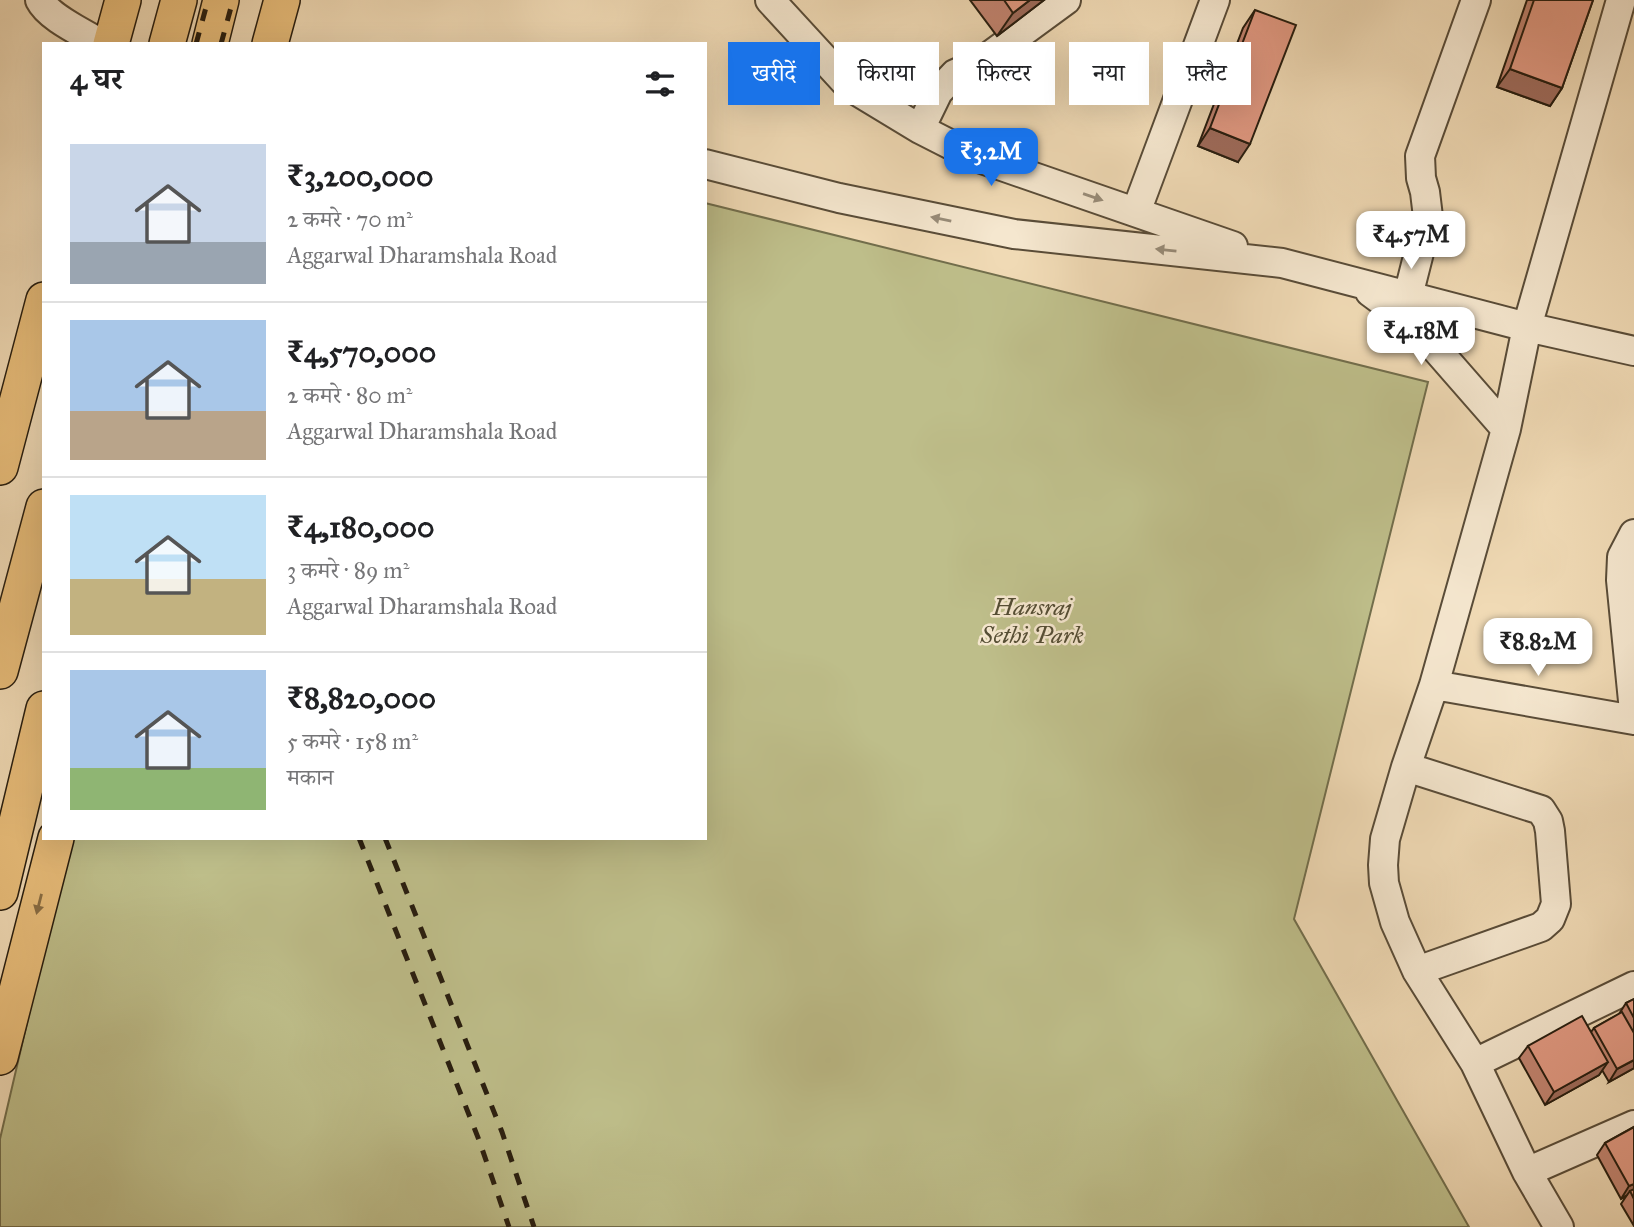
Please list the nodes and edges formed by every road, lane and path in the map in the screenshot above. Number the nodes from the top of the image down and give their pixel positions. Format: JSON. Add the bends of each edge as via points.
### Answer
{"nodes":[{"id":1,"x":40,"y":0,"type":"edge"},
{"id":2,"x":123,"y":0,"type":"edge"},
{"id":3,"x":179,"y":0,"type":"edge"},
{"id":4,"x":221,"y":0,"type":"edge"},
{"id":5,"x":282,"y":0,"type":"edge"},
{"id":6,"x":769,"y":0,"type":"edge"},
{"id":7,"x":1066,"y":0,"type":"edge"},
{"id":8,"x":1215,"y":0,"type":"edge"},
{"id":9,"x":1476,"y":0,"type":"edge"},
{"id":10,"x":1621,"y":0,"type":"edge"},
{"id":11,"x":98,"y":42,"type":"edge"},
{"id":12,"x":112,"y":42,"type":"edge"},
{"id":13,"x":168,"y":42,"type":"edge"},
{"id":14,"x":217,"y":42,"type":"edge"},
{"id":15,"x":271,"y":42,"type":"edge"},
{"id":16,"x":920,"y":129,"type":"junction"},
{"id":17,"x":707,"y":165,"type":"edge"},
{"id":18,"x":1136,"y":212,"type":"junction"},
{"id":19,"x":1282,"y":262,"type":"junction"},
{"id":20,"x":1357,"y":282,"type":"junction"},
{"id":21,"x":1408,"y":296,"type":"junction"},
{"id":22,"x":42,"y":308,"type":"edge"},
{"id":23,"x":1527,"y":327,"type":"junction"},
{"id":24,"x":1634,"y":351,"type":"edge"},
{"id":25,"x":1506,"y":429,"type":"junction"},
{"id":26,"x":0,"y":467,"type":"edge"},
{"id":27,"x":42,"y":514,"type":"edge"},
{"id":28,"x":1634,"y":534,"type":"edge"},
{"id":29,"x":0,"y":671,"type":"edge"},
{"id":30,"x":1434,"y":685,"type":"junction"},
{"id":31,"x":1634,"y":711,"type":"edge"},
{"id":32,"x":42,"y":717,"type":"edge"},
{"id":33,"x":1634,"y":720,"type":"edge"},
{"id":34,"x":1406,"y":767,"type":"junction"},
{"id":35,"x":55,"y":840,"type":"edge"},
{"id":36,"x":0,"y":892,"type":"edge"},
{"id":37,"x":1417,"y":971,"type":"junction"},
{"id":38,"x":1634,"y":986,"type":"edge"},
{"id":39,"x":0,"y":1056,"type":"edge"},
{"id":40,"x":1475,"y":1063,"type":"junction"},
{"id":41,"x":1634,"y":1125,"type":"edge"},
{"id":42,"x":1527,"y":1172,"type":"junction"},
{"id":43,"x":1559,"y":1227,"type":"edge"}],
"edges":[{"from":1,"to":11,"type":"street","via":[[51,13]]},
{"from":2,"to":12,"type":"main road"},
{"from":3,"to":13,"type":"main road"},
{"from":4,"to":14,"type":"main road"},
{"from":5,"to":15,"type":"main road"},
{"from":6,"to":16,"type":"street","via":[[849,86]]},
{"from":7,"to":16,"type":"street","via":[[980,63],[954,74],[938,92]]},
{"from":8,"to":18,"type":"street"},
{"from":9,"to":21,"type":"street","via":[[1420,156],[1428,217]]},
{"from":10,"to":23,"type":"street"},
{"from":16,"to":18,"type":"street","one_way":true,"via":[[974,156]]},
{"from":19,"to":17,"type":"street","one_way":true,"via":[[1014,234],[839,198]]},
{"from":18,"to":19,"type":"street"},
{"from":19,"to":20,"type":"street"},
{"from":20,"to":21,"type":"street"},
{"from":20,"to":25,"type":"street","via":[[1416,326]]},
{"from":21,"to":23,"type":"street"},
{"from":22,"to":26,"type":"main road"},
{"from":23,"to":24,"type":"street"},
{"from":23,"to":25,"type":"street"},
{"from":25,"to":30,"type":"street"},
{"from":27,"to":29,"type":"main road"},
{"from":28,"to":31,"type":"street","via":[[1622,557],[1621,580]]},
{"from":30,"to":33,"type":"street"},
{"from":30,"to":34,"type":"street"},
{"from":32,"to":36,"type":"main road"},
{"from":34,"to":37,"type":"street","via":[[1382,865],[1395,922]]},
{"from":34,"to":37,"type":"street","via":[[1541,810],[1550,831],[1556,904],[1541,927]]},
{"from":35,"to":39,"type":"main road","one_way":true},
{"from":37,"to":40,"type":"street"},
{"from":38,"to":40,"type":"street"},
{"from":40,"to":42,"type":"street"},
{"from":41,"to":42,"type":"street"},
{"from":42,"to":43,"type":"street"}]}
